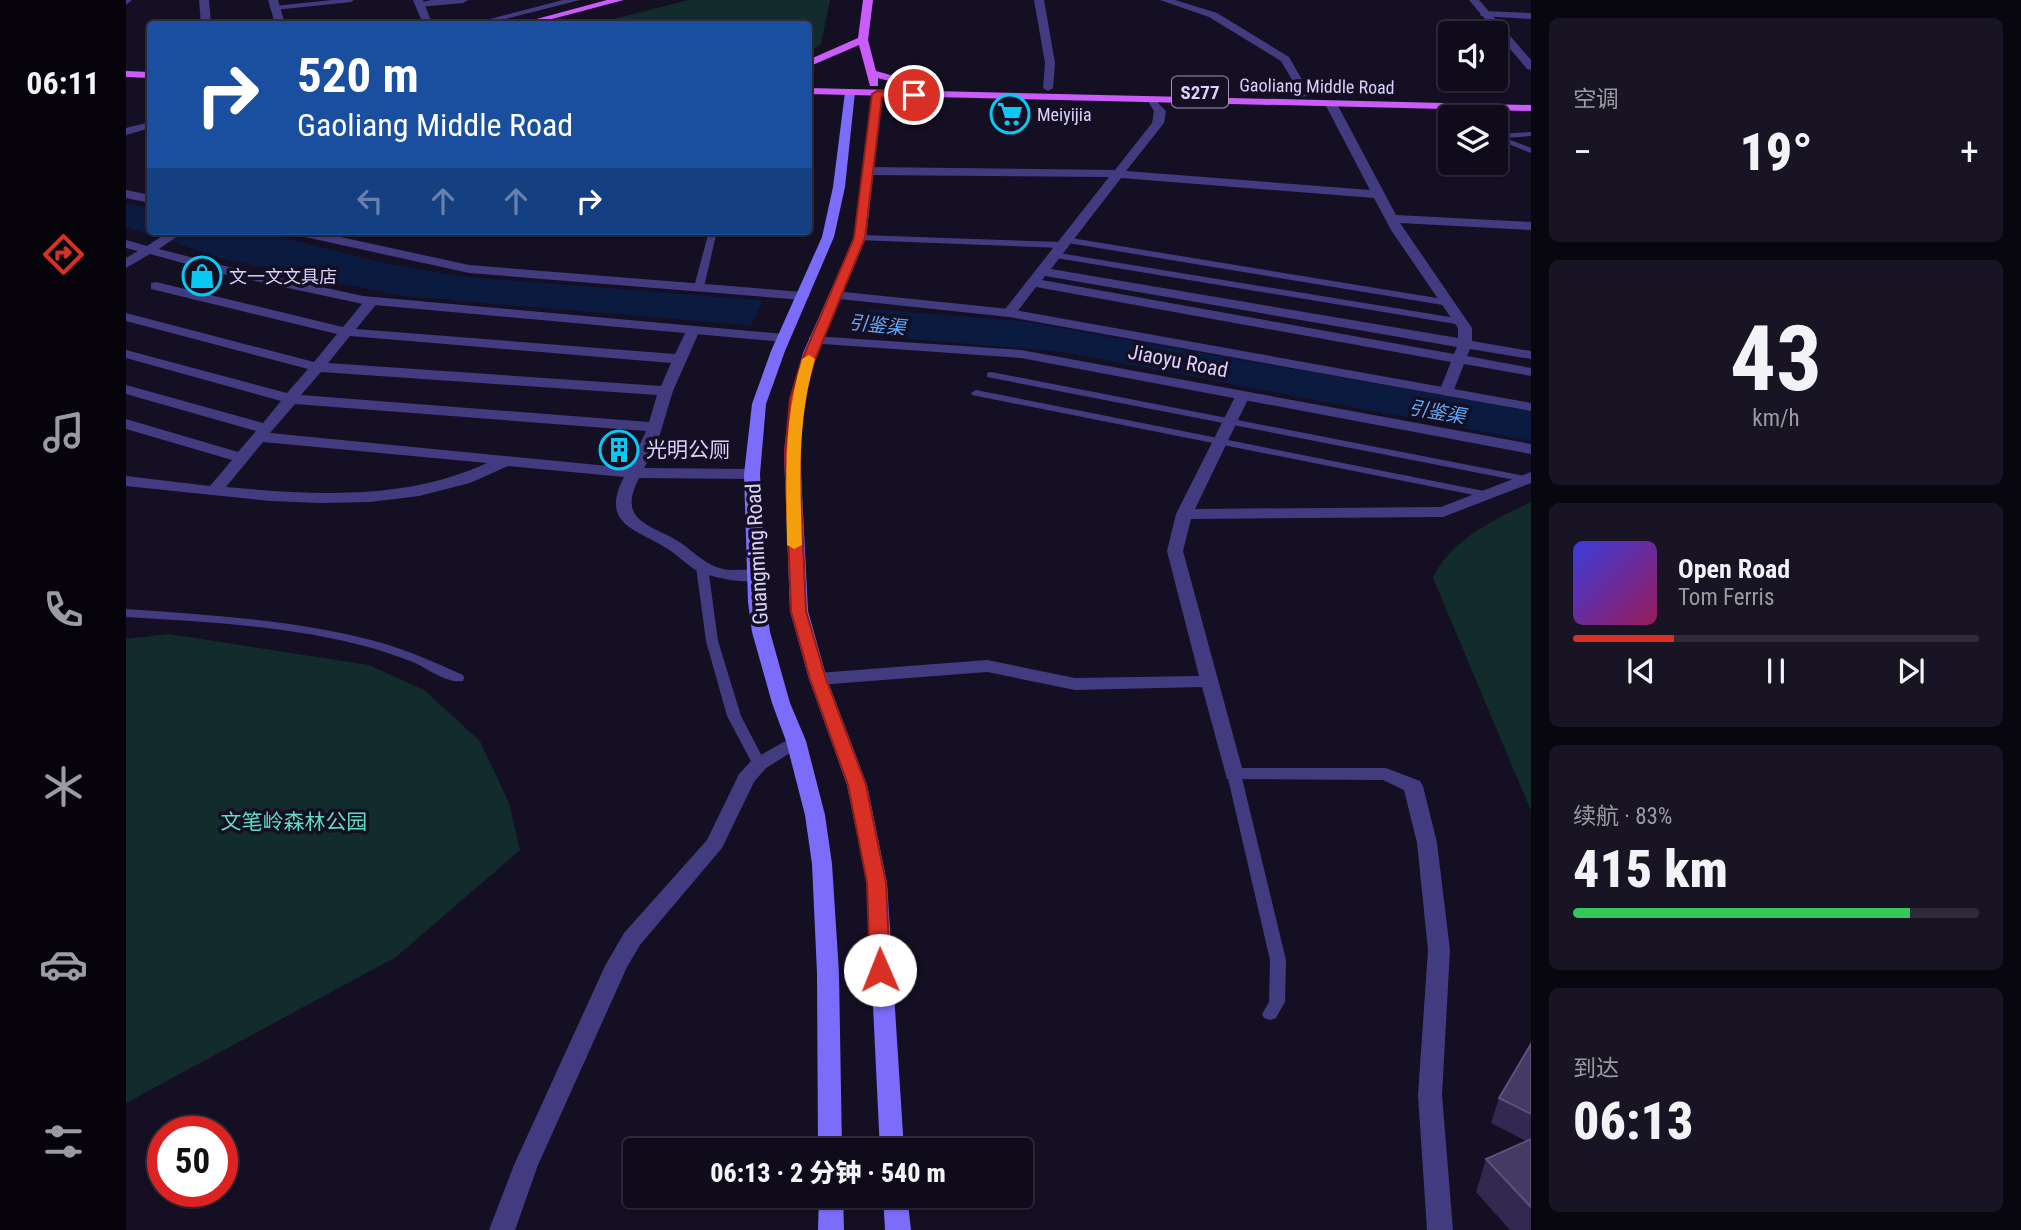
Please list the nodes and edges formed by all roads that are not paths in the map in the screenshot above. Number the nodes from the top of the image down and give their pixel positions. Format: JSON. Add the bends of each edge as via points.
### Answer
{"nodes":[{"id":1,"x":204,"y":0,"type":"edge"},
{"id":2,"x":351,"y":0,"type":"edge"},
{"id":3,"x":463,"y":0,"type":"edge"},
{"id":4,"x":575,"y":0,"type":"edge"},
{"id":5,"x":619,"y":0,"type":"edge"},
{"id":6,"x":1039,"y":0,"type":"edge"},
{"id":7,"x":1165,"y":0,"type":"edge"},
{"id":8,"x":1474,"y":0,"type":"edge"},
{"id":9,"x":867,"y":1,"type":"edge"},
{"id":10,"x":419,"y":2,"type":"edge"},
{"id":11,"x":274,"y":4,"type":"edge"},
{"id":12,"x":1485,"y":14,"type":"junction"},
{"id":13,"x":1531,"y":16,"type":"edge"},
{"id":14,"x":205,"y":21,"type":"edge"},
{"id":15,"x":279,"y":21,"type":"edge"},
{"id":16,"x":428,"y":21,"type":"edge"},
{"id":17,"x":488,"y":21,"type":"edge"},
{"id":18,"x":541,"y":21,"type":"edge"},
{"id":19,"x":863,"y":40,"type":"junction"},
{"id":20,"x":812,"y":62,"type":"edge"},
{"id":21,"x":126,"y":65,"type":"edge"},
{"id":22,"x":147,"y":65,"type":"edge"},
{"id":23,"x":1531,"y":67,"type":"edge"},
{"id":24,"x":871,"y":73,"type":"junction"},
{"id":25,"x":126,"y":74,"type":"edge"},
{"id":26,"x":147,"y":75,"type":"edge"},
{"id":27,"x":1048,"y":88,"type":"junction"},
{"id":28,"x":812,"y":90,"type":"edge"},
{"id":29,"x":850,"y":92,"type":"junction"},
{"id":30,"x":877,"y":94,"type":"junction"},
{"id":31,"x":1090,"y":94,"type":"junction"},
{"id":32,"x":1306,"y":95,"type":"junction"},
{"id":33,"x":1152,"y":100,"type":"junction"},
{"id":34,"x":1331,"y":104,"type":"junction"},
{"id":35,"x":1530,"y":108,"type":"edge"},
{"id":36,"x":147,"y":126,"type":"edge"},
{"id":37,"x":126,"y":132,"type":"edge"},
{"id":38,"x":1531,"y":134,"type":"edge"},
{"id":39,"x":845,"y":139,"type":"junction"},
{"id":40,"x":873,"y":140,"type":"junction"},
{"id":41,"x":1531,"y":151,"type":"edge"},
{"id":42,"x":869,"y":171,"type":"junction"},
{"id":43,"x":1118,"y":174,"type":"junction"},
{"id":44,"x":126,"y":194,"type":"edge"},
{"id":45,"x":1381,"y":195,"type":"junction"},
{"id":46,"x":147,"y":198,"type":"edge"},
{"id":47,"x":1392,"y":219,"type":"junction"},
{"id":48,"x":1531,"y":226,"type":"edge"},
{"id":49,"x":173,"y":235,"type":"edge"},
{"id":50,"x":314,"y":235,"type":"edge"},
{"id":51,"x":712,"y":235,"type":"edge"},
{"id":52,"x":860,"y":238,"type":"junction"},
{"id":53,"x":1064,"y":242,"type":"junction"},
{"id":54,"x":126,"y":244,"type":"edge"},
{"id":55,"x":155,"y":247,"type":"junction"},
{"id":56,"x":1053,"y":256,"type":"junction"},
{"id":57,"x":126,"y":264,"type":"edge"},
{"id":58,"x":1037,"y":277,"type":"junction"},
{"id":59,"x":156,"y":286,"type":"dead end"},
{"id":60,"x":699,"y":287,"type":"junction"},
{"id":61,"x":802,"y":299,"type":"junction"},
{"id":62,"x":833,"y":300,"type":"junction"},
{"id":63,"x":372,"y":301,"type":"junction"},
{"id":64,"x":1449,"y":303,"type":"junction"},
{"id":65,"x":1009,"y":313,"type":"junction"},
{"id":66,"x":126,"y":317,"type":"edge"},
{"id":67,"x":1462,"y":322,"type":"junction"},
{"id":68,"x":693,"y":330,"type":"junction"},
{"id":69,"x":346,"y":332,"type":"junction"},
{"id":70,"x":785,"y":335,"type":"junction"},
{"id":71,"x":816,"y":337,"type":"junction"},
{"id":72,"x":1465,"y":344,"type":"junction"},
{"id":73,"x":126,"y":354,"type":"edge"},
{"id":74,"x":1531,"y":355,"type":"edge"},
{"id":75,"x":681,"y":359,"type":"junction"},
{"id":76,"x":1459,"y":360,"type":"junction"},
{"id":77,"x":317,"y":368,"type":"junction"},
{"id":78,"x":1531,"y":372,"type":"edge"},
{"id":79,"x":991,"y":374,"type":"dead end"},
{"id":80,"x":126,"y":389,"type":"edge"},
{"id":81,"x":666,"y":391,"type":"junction"},
{"id":82,"x":976,"y":393,"type":"dead end"},
{"id":83,"x":1446,"y":393,"type":"junction"},
{"id":84,"x":1243,"y":395,"type":"junction"},
{"id":85,"x":291,"y":398,"type":"junction"},
{"id":86,"x":1531,"y":407,"type":"edge"},
{"id":87,"x":1230,"y":421,"type":"junction"},
{"id":88,"x":126,"y":424,"type":"edge"},
{"id":89,"x":654,"y":427,"type":"junction"},
{"id":90,"x":263,"y":433,"type":"junction"},
{"id":91,"x":1222,"y":440,"type":"junction"},
{"id":92,"x":1531,"y":449,"type":"edge"},
{"id":93,"x":242,"y":458,"type":"junction"},
{"id":94,"x":507,"y":460,"type":"junction"},
{"id":95,"x":634,"y":473,"type":"junction"},
{"id":96,"x":752,"y":474,"type":"junction"},
{"id":97,"x":1528,"y":478,"type":"edge"},
{"id":98,"x":126,"y":481,"type":"edge"},
{"id":99,"x":215,"y":490,"type":"junction"},
{"id":100,"x":1484,"y":494,"type":"junction"},
{"id":101,"x":1184,"y":514,"type":"junction"},
{"id":102,"x":702,"y":567,"type":"junction"},
{"id":103,"x":757,"y":576,"type":"junction"},
{"id":104,"x":126,"y":613,"type":"edge"},
{"id":105,"x":458,"y":678,"type":"dead end"},
{"id":106,"x":818,"y":679,"type":"junction"},
{"id":107,"x":1209,"y":681,"type":"junction"},
{"id":108,"x":796,"y":741,"type":"junction"},
{"id":109,"x":759,"y":764,"type":"junction"},
{"id":110,"x":1234,"y":774,"type":"junction"},
{"id":111,"x":1270,"y":1014,"type":"dead end"},
{"id":112,"x":830,"y":1138,"type":"edge"},
{"id":113,"x":891,"y":1138,"type":"edge"},
{"id":114,"x":831,"y":1208,"type":"edge"},
{"id":115,"x":896,"y":1208,"type":"edge"},
{"id":116,"x":502,"y":1230,"type":"edge"},
{"id":117,"x":831,"y":1230,"type":"edge"},
{"id":118,"x":898,"y":1230,"type":"edge"},
{"id":119,"x":1440,"y":1230,"type":"edge"}],
"edges":[{"from":1,"to":14,"type":"street"},
{"from":2,"to":11,"type":"lane"},
{"from":3,"to":10,"type":"street"},
{"from":4,"to":17,"type":"street"},
{"from":5,"to":18,"type":"main road"},
{"from":6,"to":27,"type":"street","via":[[1050,63]]},
{"from":7,"to":32,"type":"street","via":[[1213,15],[1285,59]]},
{"from":8,"to":12,"type":"street"},
{"from":9,"to":19,"type":"main road","name":"Guangming Road"},
{"from":10,"to":16,"type":"street"},
{"from":11,"to":15,"type":"street"},
{"from":12,"to":13,"type":"street"},
{"from":12,"to":23,"type":"street"},
{"from":19,"to":20,"type":"main road"},
{"from":19,"to":24,"type":"main road","name":"Guangming Road"},
{"from":21,"to":22,"type":"main road"},
{"from":24,"to":27,"type":"main road","name":"Gaoliang Middle Road","number":"S277","via":[[914,83]]},
{"from":24,"to":30,"type":"main road","name":"Guangming Road"},
{"from":25,"to":26,"type":"main road"},
{"from":27,"to":31,"type":"main road","name":"Gaoliang Middle Road","number":"S277"},
{"from":28,"to":29,"type":"main road","number":"S277"},
{"from":29,"to":30,"type":"main road","name":"Gaoliang Middle Road","number":"S277"},
{"from":29,"to":39,"type":"main road","name":"Guangming Road"},
{"from":30,"to":31,"type":"main road","name":"Gaoliang Middle Road","number":"S277"},
{"from":30,"to":40,"type":"main road","name":"Guangming Road"},
{"from":31,"to":32,"type":"main road","name":"Gaoliang Middle Road","number":"S277"},
{"from":31,"to":33,"type":"main road","name":"Gaoliang Middle Road","number":"S277"},
{"from":32,"to":35,"type":"main road","name":"Gaoliang Middle Road","number":"S277"},
{"from":33,"to":34,"type":"main road","name":"Gaoliang Middle Road","number":"S277"},
{"from":33,"to":43,"type":"street","via":[[1161,117]]},
{"from":34,"to":35,"type":"main road","name":"Gaoliang Middle Road","number":"S277"},
{"from":34,"to":45,"type":"street"},
{"from":36,"to":37,"type":"street"},
{"from":38,"to":41,"type":"lane","via":[[1500,136],[1511,146]]},
{"from":39,"to":40,"type":"main road"},
{"from":39,"to":61,"type":"main road","name":"Guangming Road","via":[[828,237]]},
{"from":40,"to":42,"type":"main road","name":"Guangming Road"},
{"from":42,"to":43,"type":"street"},
{"from":42,"to":52,"type":"main road","name":"Guangming Road"},
{"from":43,"to":45,"type":"street"},
{"from":43,"to":53,"type":"street"},
{"from":44,"to":46,"type":"street"},
{"from":45,"to":47,"type":"street"},
{"from":47,"to":48,"type":"street"},
{"from":47,"to":64,"type":"street"},
{"from":49,"to":55,"type":"street"},
{"from":50,"to":60,"type":"street","via":[[469,269]]},
{"from":51,"to":60,"type":"lane"},
{"from":52,"to":53,"type":"lane"},
{"from":52,"to":62,"type":"main road","name":"Guangming Road"},
{"from":53,"to":56,"type":"street"},
{"from":53,"to":64,"type":"lane"},
{"from":54,"to":55,"type":"street"},
{"from":55,"to":57,"type":"street"},
{"from":55,"to":63,"type":"street","via":[[223,270]]},
{"from":56,"to":58,"type":"street"},
{"from":56,"to":67,"type":"lane"},
{"from":58,"to":65,"type":"street"},
{"from":58,"to":72,"type":"street"},
{"from":58,"to":76,"type":"street"},
{"from":59,"to":69,"type":"street"},
{"from":60,"to":61,"type":"street"},
{"from":61,"to":70,"type":"main road","name":"Guangming Road"},
{"from":62,"to":65,"type":"street"},
{"from":62,"to":71,"type":"main road","name":"Guangming Road"},
{"from":63,"to":68,"type":"street"},
{"from":63,"to":69,"type":"street"},
{"from":64,"to":67,"type":"street"},
{"from":65,"to":83,"type":"street"},
{"from":66,"to":77,"type":"street"},
{"from":67,"to":72,"type":"street"},
{"from":68,"to":70,"type":"street"},
{"from":68,"to":75,"type":"street"},
{"from":69,"to":75,"type":"street"},
{"from":69,"to":77,"type":"street"},
{"from":70,"to":96,"type":"main road","name":"Guangming Road","via":[[759,404]]},
{"from":71,"to":84,"type":"street","name":"Jiaoyu Road","via":[[1021,354]]},
{"from":71,"to":106,"type":"main road","name":"Guangming Road","via":[[797,399],[792,452],[799,611]]},
{"from":72,"to":74,"type":"street"},
{"from":72,"to":76,"type":"street"},
{"from":73,"to":85,"type":"street"},
{"from":75,"to":81,"type":"street"},
{"from":76,"to":78,"type":"street"},
{"from":76,"to":83,"type":"street"},
{"from":77,"to":81,"type":"street"},
{"from":77,"to":85,"type":"street"},
{"from":79,"to":87,"type":"lane"},
{"from":80,"to":90,"type":"street"},
{"from":81,"to":89,"type":"street"},
{"from":82,"to":91,"type":"lane"},
{"from":83,"to":86,"type":"street"},
{"from":84,"to":87,"type":"street"},
{"from":84,"to":92,"type":"street","name":"Jiaoyu Road"},
{"from":85,"to":89,"type":"street"},
{"from":85,"to":90,"type":"street"},
{"from":87,"to":91,"type":"street"},
{"from":87,"to":97,"type":"lane"},
{"from":88,"to":93,"type":"street"},
{"from":89,"to":95,"type":"street"},
{"from":90,"to":93,"type":"street"},
{"from":90,"to":94,"type":"street"},
{"from":91,"to":100,"type":"lane"},
{"from":91,"to":101,"type":"street"},
{"from":93,"to":99,"type":"street"},
{"from":94,"to":95,"type":"street"},
{"from":94,"to":99,"type":"street","via":[[468,478],[409,493],[333,498]]},
{"from":95,"to":96,"type":"street"},
{"from":95,"to":102,"type":"street","via":[[624,492],[626,517]]},
{"from":96,"to":103,"type":"main road","name":"Guangming Road"},
{"from":97,"to":100,"type":"street"},
{"from":98,"to":99,"type":"street"},
{"from":100,"to":101,"type":"street","via":[[1458,507],[1429,513]]},
{"from":101,"to":107,"type":"street","via":[[1175,551]]},
{"from":102,"to":103,"type":"street","via":[[722,575]]},
{"from":102,"to":109,"type":"lane","via":[[712,641],[733,716]]},
{"from":103,"to":108,"type":"main road","name":"Guangming Road","via":[[767,657]]},
{"from":104,"to":105,"type":"lane","via":[[233,620],[314,632],[423,660]]},
{"from":106,"to":107,"type":"street","via":[[987,666],[1075,684]]},
{"from":106,"to":113,"type":"main road","name":"Guangming Road","via":[[857,785],[877,883]]},
{"from":107,"to":110,"type":"street"},
{"from":108,"to":109,"type":"street"},
{"from":108,"to":112,"type":"main road","name":"Guangming Road","via":[[822,864]]},
{"from":109,"to":116,"type":"street","via":[[746,779],[711,848],[632,939],[616,967],[526,1165]]},
{"from":110,"to":111,"type":"lane","via":[[1278,960],[1278,1002]]},
{"from":110,"to":119,"type":"street","via":[[1386,774],[1413,786],[1427,844],[1439,950],[1430,1095]]},
{"from":114,"to":117,"type":"main road"},
{"from":115,"to":118,"type":"main road"}]}
